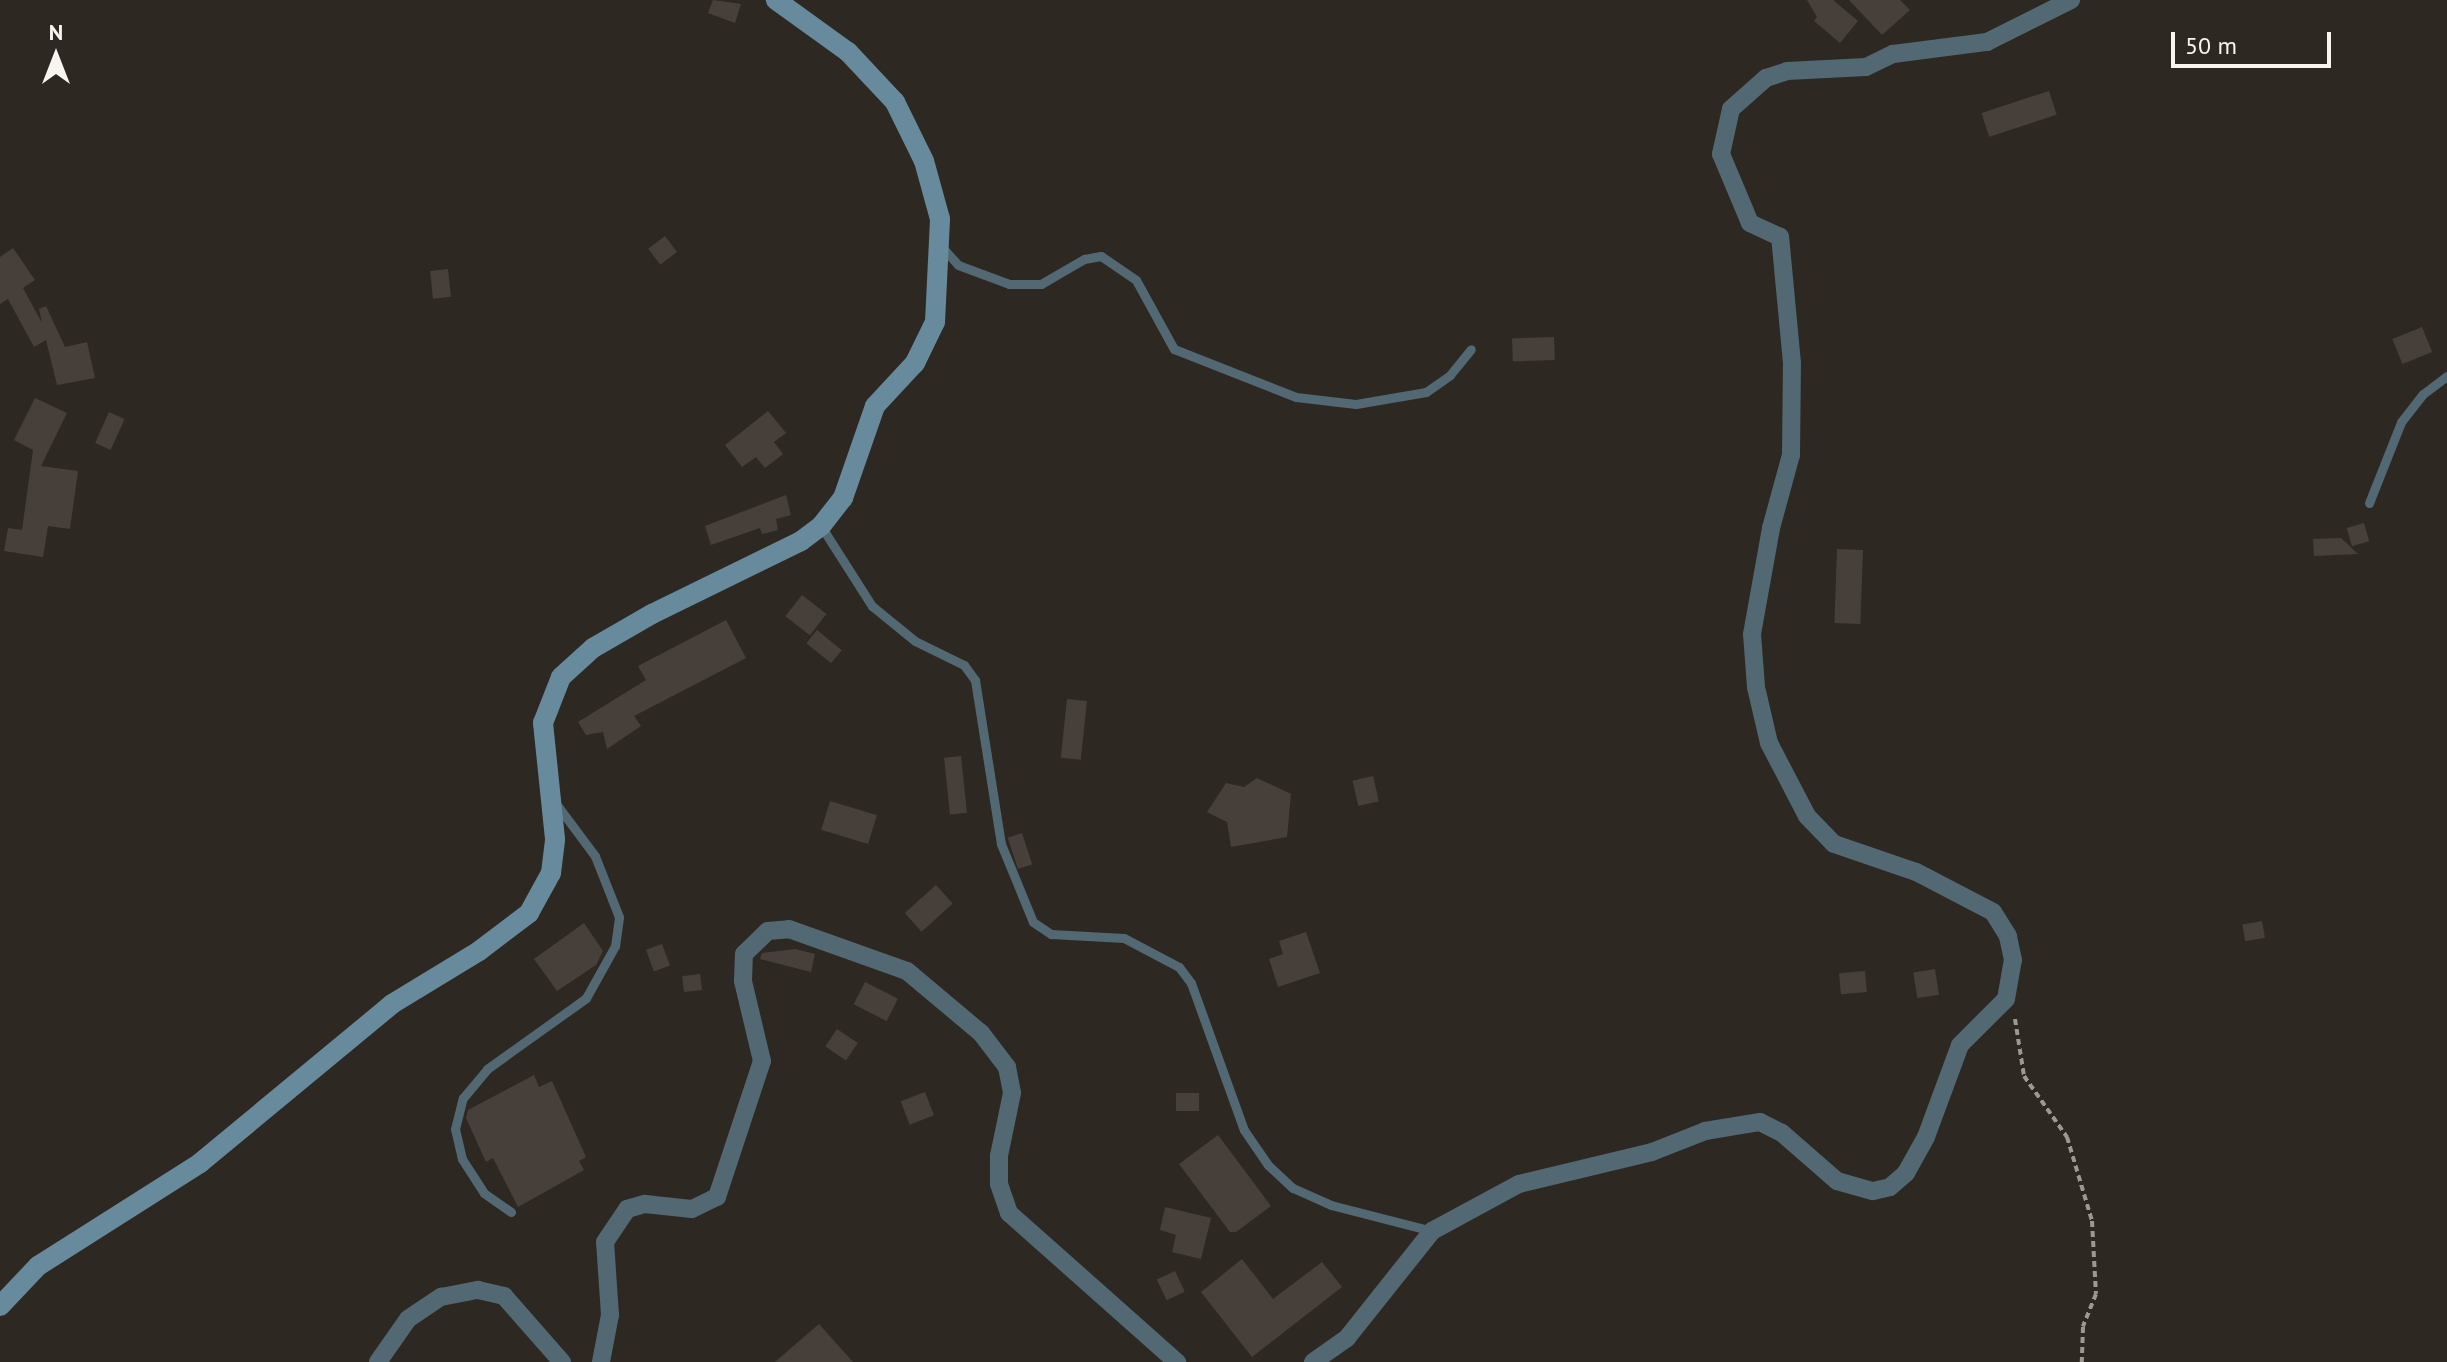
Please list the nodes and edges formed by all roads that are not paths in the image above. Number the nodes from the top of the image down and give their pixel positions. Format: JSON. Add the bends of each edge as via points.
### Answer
{"nodes":[{"id":1,"x":776,"y":0,"type":"edge"},
{"id":2,"x":2071,"y":0,"type":"edge"},
{"id":3,"x":941,"y":246,"type":"junction"},
{"id":4,"x":1471,"y":349,"type":"dead end"},
{"id":5,"x":2447,"y":376,"type":"edge"},
{"id":6,"x":2369,"y":503,"type":"dead end"},
{"id":7,"x":821,"y":526,"type":"junction"},
{"id":8,"x":552,"y":798,"type":"junction"},
{"id":9,"x":511,"y":1212,"type":"dead end"},
{"id":10,"x":1432,"y":1231,"type":"junction"},
{"id":11,"x":0,"y":1306,"type":"edge"},
{"id":12,"x":378,"y":1362,"type":"edge"},
{"id":13,"x":562,"y":1362,"type":"edge"},
{"id":14,"x":601,"y":1362,"type":"edge"},
{"id":15,"x":1177,"y":1362,"type":"edge"},
{"id":16,"x":1313,"y":1362,"type":"edge"}],
"edges":[{"from":1,"to":3,"type":"street","via":[[848,52],[895,102],[929,175]]},
{"from":2,"to":10,"type":"street","via":[[1987,42],[1893,54],[1866,67],[1787,71],[1766,78],[1731,109],[1721,154],[1750,223],[1780,237],[1792,363],[1791,455],[1752,634],[1756,687],[1769,743],[1807,816],[1834,844],[1916,872],[1993,912],[2008,936],[2013,960],[2006,999],[1960,1045],[1926,1137],[1906,1173],[1890,1187],[1873,1191],[1846,1185],[1782,1133],[1760,1122],[1736,1123],[1652,1152],[1519,1184]]},
{"from":3,"to":4,"type":"lane","via":[[958,265],[1009,284],[1041,284],[1084,259],[1101,256],[1136,280],[1174,349],[1296,397],[1356,404],[1426,392],[1450,375]]},
{"from":3,"to":7,"type":"street","via":[[940,288],[927,342],[875,406],[843,498]]},
{"from":5,"to":6,"type":"lane","via":[[2423,394],[2401,422]]},
{"from":7,"to":8,"type":"street","via":[[652,614],[561,677],[543,723]]},
{"from":7,"to":10,"type":"lane","via":[[872,606],[915,641],[964,665],[975,680],[1001,844],[1033,922],[1051,934],[1124,938],[1179,967],[1191,983],[1244,1130],[1268,1165],[1293,1188],[1331,1205]]},
{"from":8,"to":9,"type":"lane","via":[[595,856],[619,917],[615,946],[586,998],[487,1069],[463,1098],[455,1129],[462,1159],[484,1193]]},
{"from":8,"to":11,"type":"street","via":[[551,873],[529,913],[392,1004],[200,1163],[38,1266]]},
{"from":10,"to":16,"type":"street","via":[[1347,1338]]},
{"from":12,"to":13,"type":"street","via":[[408,1319],[441,1297],[478,1290],[504,1296]]},
{"from":14,"to":15,"type":"street","via":[[610,1315],[605,1242],[627,1209],[645,1204],[692,1209],[717,1197],[762,1061],[743,981],[744,954],[768,931],[789,929],[907,971],[981,1033],[1007,1067],[1012,1093],[999,1156],[999,1184],[1009,1213]]}]}
